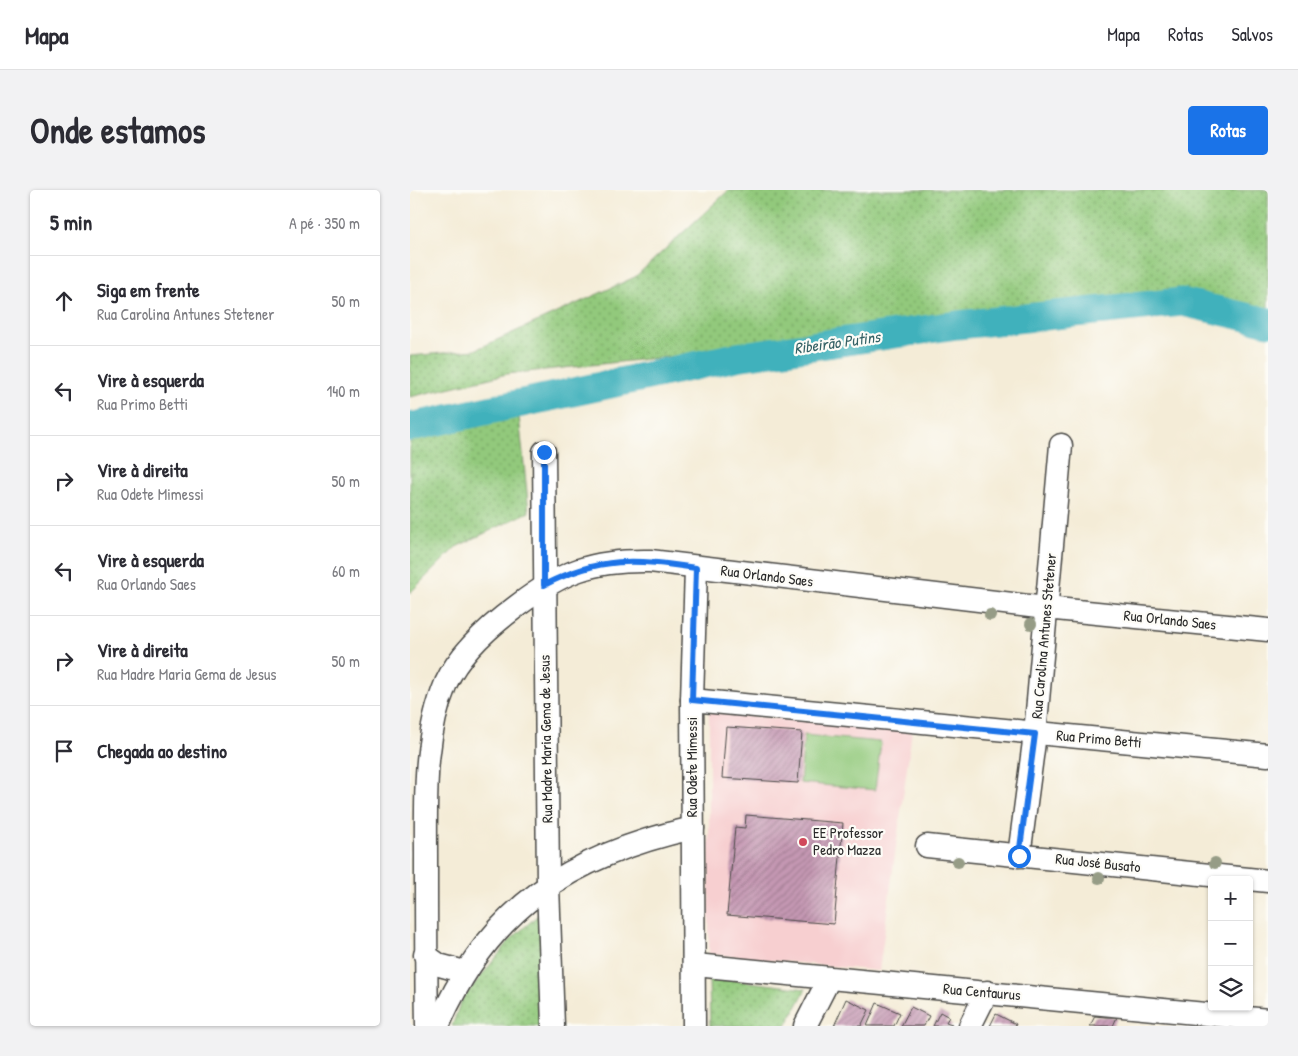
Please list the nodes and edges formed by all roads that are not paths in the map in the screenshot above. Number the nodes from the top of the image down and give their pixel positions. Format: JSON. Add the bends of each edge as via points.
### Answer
{"nodes":[{"id":1,"x":1061,"y":445,"type":"dead end"},
{"id":2,"x":544,"y":452,"type":"dead end"},
{"id":3,"x":696,"y":568,"type":"junction"},
{"id":4,"x":544,"y":585,"type":"junction"},
{"id":5,"x":1046,"y":608,"type":"junction"},
{"id":6,"x":1268,"y":630,"type":"edge"},
{"id":7,"x":692,"y":700,"type":"junction"},
{"id":8,"x":1035,"y":734,"type":"junction"},
{"id":9,"x":1268,"y":755,"type":"edge"},
{"id":10,"x":693,"y":828,"type":"junction"},
{"id":11,"x":927,"y":846,"type":"dead end"},
{"id":12,"x":1019,"y":856,"type":"junction"},
{"id":13,"x":1268,"y":881,"type":"edge"},
{"id":14,"x":548,"y":886,"type":"junction"},
{"id":15,"x":425,"y":955,"type":"junction"},
{"id":16,"x":695,"y":965,"type":"junction"},
{"id":17,"x":465,"y":972,"type":"junction"},
{"id":18,"x":829,"y":979,"type":"junction"},
{"id":19,"x":987,"y":992,"type":"junction"},
{"id":20,"x":1142,"y":1018,"type":"edge"},
{"id":21,"x":1268,"y":1020,"type":"edge"},
{"id":22,"x":427,"y":1026,"type":"edge"},
{"id":23,"x":438,"y":1026,"type":"edge"},
{"id":24,"x":553,"y":1026,"type":"edge"},
{"id":25,"x":694,"y":1026,"type":"edge"},
{"id":26,"x":805,"y":1026,"type":"edge"},
{"id":27,"x":970,"y":1026,"type":"edge"}],
"edges":[{"from":1,"to":5,"type":"street","name":"Rua Carolina Antunes Stetener"},
{"from":2,"to":4,"type":"street","name":"Rua Madre Maria Gema de Jesus"},
{"from":3,"to":4,"type":"street","name":"Rua Orlando Saes","via":[[650,561],[622,561],[571,571]]},
{"from":3,"to":5,"type":"street","name":"Rua Orlando Saes"},
{"from":3,"to":7,"type":"street","name":"Rua Odete Mimessi"},
{"from":4,"to":14,"type":"street","name":"Rua Madre Maria Gema de Jesus"},
{"from":4,"to":15,"type":"street","name":"Rua Orlando Saes","via":[[511,610],[462,656],[436,711],[426,769]]},
{"from":5,"to":6,"type":"street","name":"Rua Orlando Saes"},
{"from":5,"to":8,"type":"street","name":"Rua Carolina Antunes Stetener"},
{"from":7,"to":8,"type":"street","name":"Rua Primo Betti"},
{"from":7,"to":10,"type":"street","name":"Rua Odete Mimessi"},
{"from":8,"to":9,"type":"street","name":"Rua Primo Betti"},
{"from":8,"to":12,"type":"street","name":"Rua Carolina Antunes Stetener"},
{"from":10,"to":14,"type":"street","via":[[648,838],[597,857]]},
{"from":10,"to":16,"type":"street","name":"Rua Odete Mimessi"},
{"from":11,"to":12,"type":"street","name":"Rua José Busato"},
{"from":12,"to":13,"type":"street","name":"Rua José Busato"},
{"from":14,"to":17,"type":"street","via":[[511,916]]},
{"from":14,"to":24,"type":"street","name":"Rua Madre Maria Gema de Jesus"},
{"from":15,"to":17,"type":"street","via":[[439,965]]},
{"from":15,"to":22,"type":"street","name":"Rua Orlando Saes"},
{"from":16,"to":18,"type":"street","name":"Rua Centaurus"},
{"from":16,"to":25,"type":"street","name":"Rua Odete Mimessi"},
{"from":17,"to":23,"type":"street"},
{"from":18,"to":19,"type":"street","name":"Rua Centaurus"},
{"from":18,"to":26,"type":"street"},
{"from":19,"to":20,"type":"street","name":"Rua Centaurus"},
{"from":19,"to":27,"type":"street"},
{"from":20,"to":21,"type":"street","name":"Rua Centaurus"}]}
